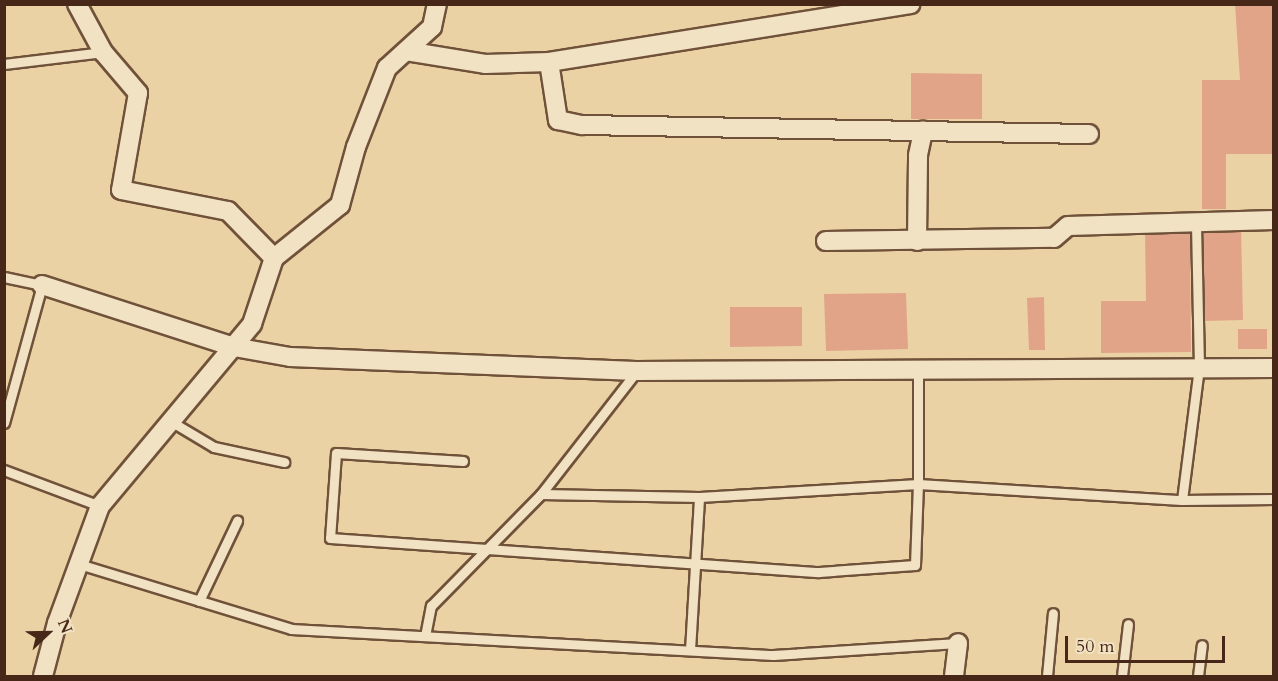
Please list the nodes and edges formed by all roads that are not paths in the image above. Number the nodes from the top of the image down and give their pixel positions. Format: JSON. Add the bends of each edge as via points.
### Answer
{"nodes":[{"id":1,"x":77,"y":4,"type":"edge"},
{"id":2,"x":437,"y":4,"type":"edge"},
{"id":3,"x":910,"y":4,"type":"edge"},
{"id":4,"x":406,"y":51,"type":"junction"},
{"id":5,"x":103,"y":52,"type":"junction"},
{"id":6,"x":549,"y":63,"type":"junction"},
{"id":7,"x":4,"y":64,"type":"edge"},
{"id":8,"x":923,"y":131,"type":"junction"},
{"id":9,"x":1089,"y":134,"type":"dead end"},
{"id":10,"x":1274,"y":220,"type":"edge"},
{"id":11,"x":1196,"y":222,"type":"junction"},
{"id":12,"x":825,"y":241,"type":"dead end"},
{"id":13,"x":917,"y":241,"type":"junction"},
{"id":14,"x":274,"y":258,"type":"junction"},
{"id":15,"x":4,"y":277,"type":"edge"},
{"id":16,"x":42,"y":285,"type":"junction"},
{"id":17,"x":234,"y":347,"type":"junction"},
{"id":18,"x":1199,"y":366,"type":"junction"},
{"id":19,"x":1274,"y":368,"type":"edge"},
{"id":20,"x":918,"y":369,"type":"junction"},
{"id":21,"x":636,"y":371,"type":"junction"},
{"id":22,"x":172,"y":422,"type":"junction"},
{"id":23,"x":4,"y":423,"type":"edge"},
{"id":24,"x":463,"y":461,"type":"dead end"},
{"id":25,"x":284,"y":462,"type":"dead end"},
{"id":26,"x":4,"y":470,"type":"edge"},
{"id":27,"x":918,"y":484,"type":"junction"},
{"id":28,"x":542,"y":494,"type":"junction"},
{"id":29,"x":699,"y":497,"type":"junction"},
{"id":30,"x":1274,"y":499,"type":"edge"},
{"id":31,"x":1182,"y":500,"type":"junction"},
{"id":32,"x":100,"y":506,"type":"junction"},
{"id":33,"x":237,"y":521,"type":"dead end"},
{"id":34,"x":487,"y":549,"type":"junction"},
{"id":35,"x":695,"y":563,"type":"junction"},
{"id":36,"x":79,"y":564,"type":"junction"},
{"id":37,"x":199,"y":601,"type":"junction"},
{"id":38,"x":1053,"y":613,"type":"dead end"},
{"id":39,"x":1128,"y":624,"type":"dead end"},
{"id":40,"x":425,"y":636,"type":"junction"},
{"id":41,"x":958,"y":643,"type":"joint"},
{"id":42,"x":1202,"y":645,"type":"dead end"},
{"id":43,"x":690,"y":650,"type":"junction"},
{"id":44,"x":43,"y":676,"type":"edge"},
{"id":45,"x":954,"y":676,"type":"edge"},
{"id":46,"x":1047,"y":676,"type":"edge"},
{"id":47,"x":1122,"y":676,"type":"edge"},
{"id":48,"x":1198,"y":676,"type":"edge"}],
"edges":[{"from":1,"to":5,"type":"street"},
{"from":2,"to":4,"type":"street","via":[[432,27]]},
{"from":3,"to":6,"type":"street"},
{"from":4,"to":6,"type":"street","via":[[485,64]]},
{"from":4,"to":14,"type":"street","via":[[387,68],[356,147],[340,205]]},
{"from":5,"to":7,"type":"lane"},
{"from":5,"to":14,"type":"street","via":[[138,93],[121,190],[228,211]]},
{"from":6,"to":8,"type":"street","via":[[558,120],[582,125]]},
{"from":8,"to":9,"type":"street"},
{"from":8,"to":13,"type":"street","via":[[918,155]]},
{"from":10,"to":11,"type":"street"},
{"from":11,"to":13,"type":"street","via":[[1068,226],[1054,238]]},
{"from":11,"to":18,"type":"lane"},
{"from":12,"to":13,"type":"street"},
{"from":14,"to":17,"type":"street","via":[[252,324]]},
{"from":15,"to":16,"type":"lane"},
{"from":16,"to":17,"type":"street"},
{"from":16,"to":23,"type":"lane"},
{"from":17,"to":21,"type":"street","via":[[290,357]]},
{"from":17,"to":22,"type":"street"},
{"from":18,"to":19,"type":"street"},
{"from":18,"to":20,"type":"street"},
{"from":18,"to":31,"type":"lane"},
{"from":20,"to":21,"type":"street"},
{"from":20,"to":27,"type":"lane"},
{"from":21,"to":28,"type":"lane"},
{"from":22,"to":25,"type":"lane","via":[[214,447]]},
{"from":22,"to":32,"type":"street"},
{"from":24,"to":34,"type":"lane","via":[[336,453],[330,538]]},
{"from":26,"to":32,"type":"lane"},
{"from":27,"to":29,"type":"lane"},
{"from":27,"to":31,"type":"lane"},
{"from":27,"to":35,"type":"lane","via":[[915,565],[819,572]]},
{"from":28,"to":29,"type":"lane"},
{"from":28,"to":34,"type":"lane"},
{"from":29,"to":35,"type":"lane"},
{"from":30,"to":31,"type":"lane"},
{"from":32,"to":36,"type":"street"},
{"from":33,"to":37,"type":"lane"},
{"from":34,"to":35,"type":"lane"},
{"from":34,"to":40,"type":"lane","via":[[431,606]]},
{"from":35,"to":43,"type":"lane"},
{"from":36,"to":37,"type":"lane"},
{"from":36,"to":44,"type":"street"},
{"from":37,"to":40,"type":"lane","via":[[291,629]]},
{"from":38,"to":46,"type":"lane"},
{"from":39,"to":47,"type":"lane"},
{"from":40,"to":43,"type":"lane"},
{"from":41,"to":43,"type":"lane","via":[[773,655]]},
{"from":41,"to":45,"type":"street"},
{"from":42,"to":48,"type":"lane"}]}
